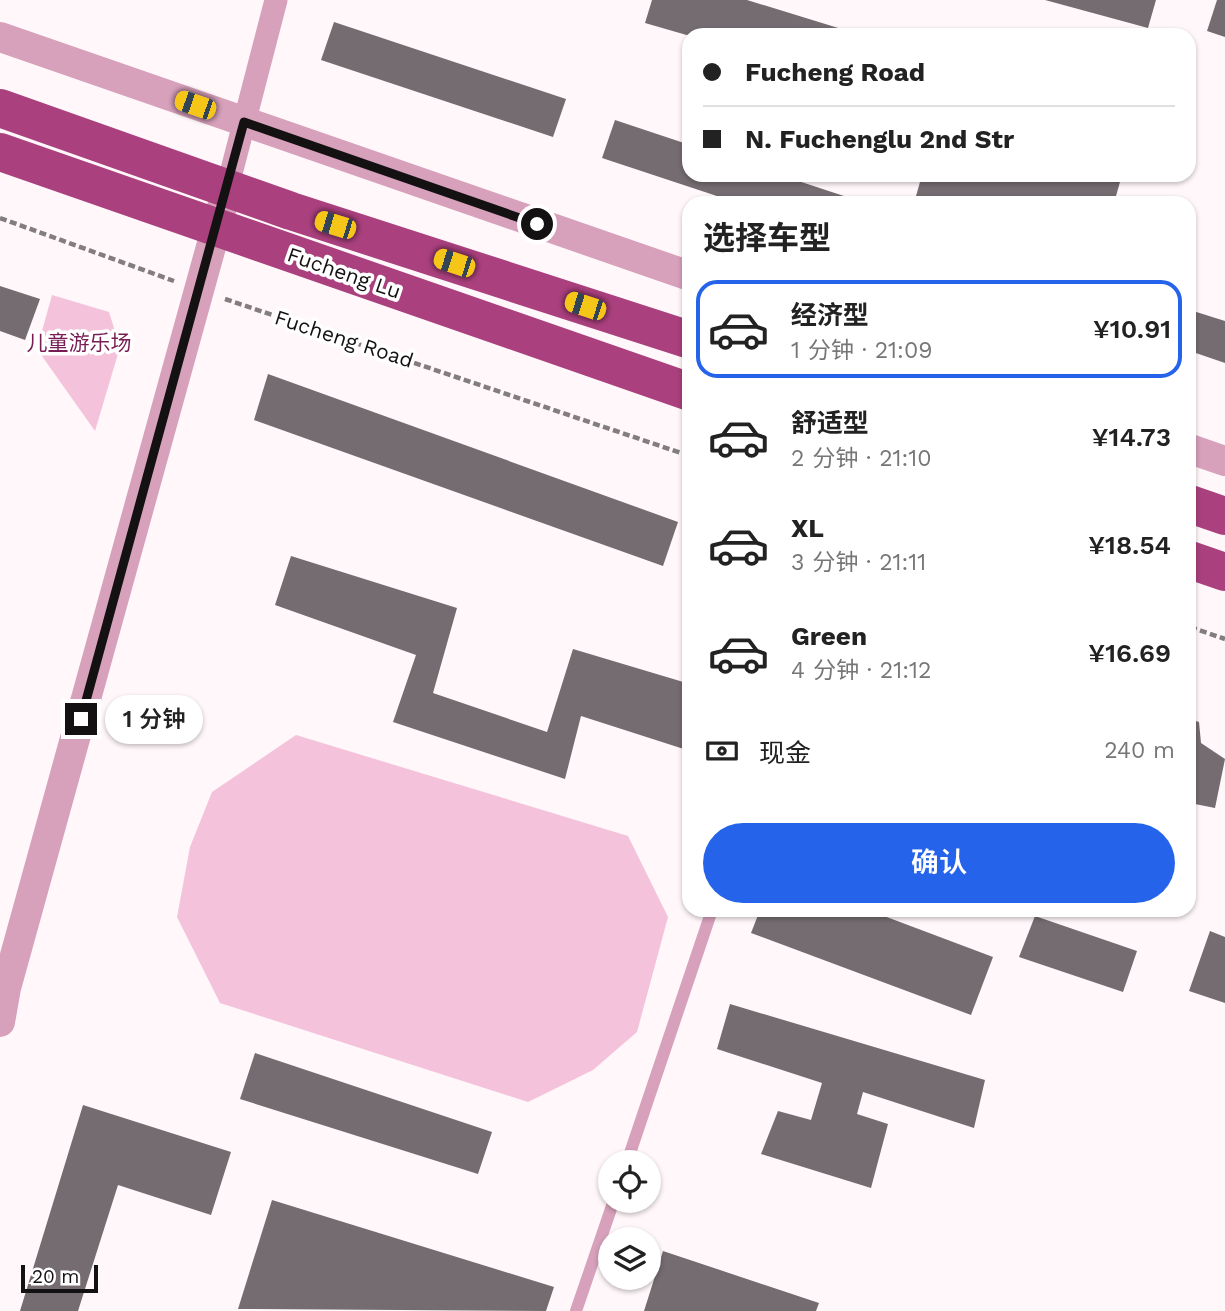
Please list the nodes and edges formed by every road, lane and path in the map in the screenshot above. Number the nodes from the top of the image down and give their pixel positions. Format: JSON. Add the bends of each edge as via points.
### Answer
{"nodes":[{"id":1,"x":276,"y":0,"type":"edge"},
{"id":2,"x":0,"y":37,"type":"edge"},
{"id":3,"x":0,"y":108,"type":"edge"},
{"id":4,"x":244,"y":122,"type":"junction"},
{"id":5,"x":0,"y":152,"type":"edge"},
{"id":6,"x":227,"y":189,"type":"junction"},
{"id":7,"x":0,"y":218,"type":"edge"},
{"id":8,"x":215,"y":229,"type":"junction"},
{"id":9,"x":682,"y":273,"type":"edge"},
{"id":10,"x":197,"y":290,"type":"junction"},
{"id":11,"x":682,"y":337,"type":"edge"},
{"id":12,"x":682,"y":389,"type":"edge"},
{"id":13,"x":1196,"y":451,"type":"edge"},
{"id":14,"x":682,"y":453,"type":"edge"},
{"id":15,"x":1225,"y":461,"type":"edge"},
{"id":16,"x":1196,"y":506,"type":"edge"},
{"id":17,"x":1225,"y":516,"type":"edge"},
{"id":18,"x":1196,"y":562,"type":"edge"},
{"id":19,"x":1225,"y":572,"type":"edge"},
{"id":20,"x":1196,"y":629,"type":"edge"},
{"id":21,"x":1225,"y":639,"type":"edge"},
{"id":22,"x":710,"y":917,"type":"edge"},
{"id":23,"x":0,"y":1022,"type":"edge"},
{"id":24,"x":631,"y":1150,"type":"edge"},
{"id":25,"x":610,"y":1213,"type":"edge"},
{"id":26,"x":576,"y":1311,"type":"edge"}],
"edges":[{"from":1,"to":4,"type":"street"},
{"from":2,"to":4,"type":"street"},
{"from":3,"to":6,"type":"highway","name":"Fucheng Lu"},
{"from":4,"to":6,"type":"street"},
{"from":4,"to":9,"type":"street"},
{"from":5,"to":8,"type":"highway","name":"Fucheng Lu","via":[[150,202]]},
{"from":6,"to":8,"type":"street"},
{"from":6,"to":11,"type":"highway","name":"Fucheng Lu"},
{"from":7,"to":10,"type":"path","name":"Fucheng Road"},
{"from":8,"to":10,"type":"street"},
{"from":8,"to":12,"type":"highway","name":"Fucheng Lu"},
{"from":10,"to":14,"type":"path","name":"Fucheng Road"},
{"from":10,"to":23,"type":"street"},
{"from":13,"to":15,"type":"street"},
{"from":16,"to":17,"type":"highway"},
{"from":18,"to":19,"type":"highway"},
{"from":20,"to":21,"type":"path"},
{"from":22,"to":24,"type":"lane"},
{"from":25,"to":26,"type":"lane"}]}
